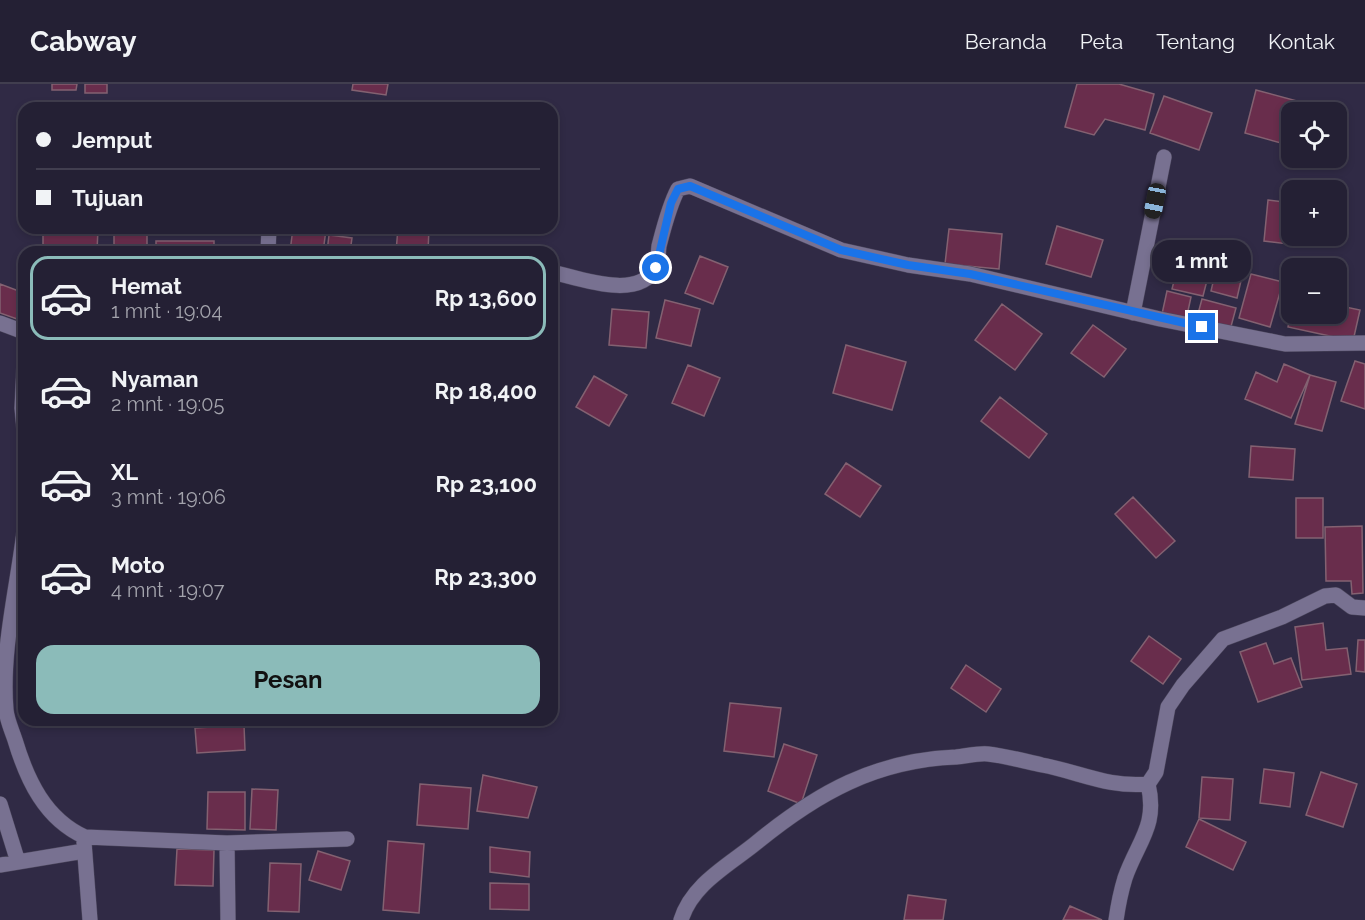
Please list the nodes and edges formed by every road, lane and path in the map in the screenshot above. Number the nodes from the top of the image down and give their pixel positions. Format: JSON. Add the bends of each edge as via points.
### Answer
{"nodes":[{"id":1,"x":1164,"y":157,"type":"dead end"},
{"id":2,"x":558,"y":273,"type":"edge"},
{"id":3,"x":1133,"y":313,"type":"junction"},
{"id":4,"x":0,"y":323,"type":"edge"},
{"id":5,"x":18,"y":330,"type":"edge"},
{"id":6,"x":1365,"y":343,"type":"edge"},
{"id":7,"x":18,"y":579,"type":"edge"},
{"id":8,"x":1365,"y":609,"type":"edge"},
{"id":9,"x":1148,"y":784,"type":"junction"},
{"id":10,"x":0,"y":804,"type":"edge"},
{"id":11,"x":346,"y":839,"type":"dead end"},
{"id":12,"x":227,"y":843,"type":"junction"},
{"id":13,"x":84,"y":844,"type":"junction"},
{"id":14,"x":18,"y":862,"type":"junction"},
{"id":15,"x":0,"y":865,"type":"edge"},
{"id":16,"x":90,"y":920,"type":"edge"},
{"id":17,"x":228,"y":920,"type":"edge"},
{"id":18,"x":681,"y":920,"type":"edge"},
{"id":19,"x":1116,"y":920,"type":"edge"}],
"edges":[{"from":1,"to":3,"type":"street"},
{"from":2,"to":3,"type":"street","via":[[604,284],[641,283],[656,268],[678,189],[690,186],[841,250],[970,274]]},
{"from":3,"to":6,"type":"street","via":[[1285,344]]},
{"from":4,"to":5,"type":"street"},
{"from":7,"to":13,"type":"street","via":[[6,674],[6,712],[25,772],[41,800]]},
{"from":8,"to":9,"type":"street","via":[[1354,608],[1341,596],[1331,595],[1223,639],[1168,707],[1156,772]]},
{"from":9,"to":18,"type":"street","via":[[1096,781],[1056,767],[986,754],[931,757],[878,769],[840,785],[787,818],[698,889]]},
{"from":9,"to":19,"type":"street","via":[[1150,820],[1126,877]]},
{"from":10,"to":14,"type":"street"},
{"from":11,"to":12,"type":"street"},
{"from":12,"to":13,"type":"street"},
{"from":12,"to":17,"type":"street"},
{"from":13,"to":14,"type":"street"},
{"from":13,"to":16,"type":"street"},
{"from":14,"to":15,"type":"street"}]}
